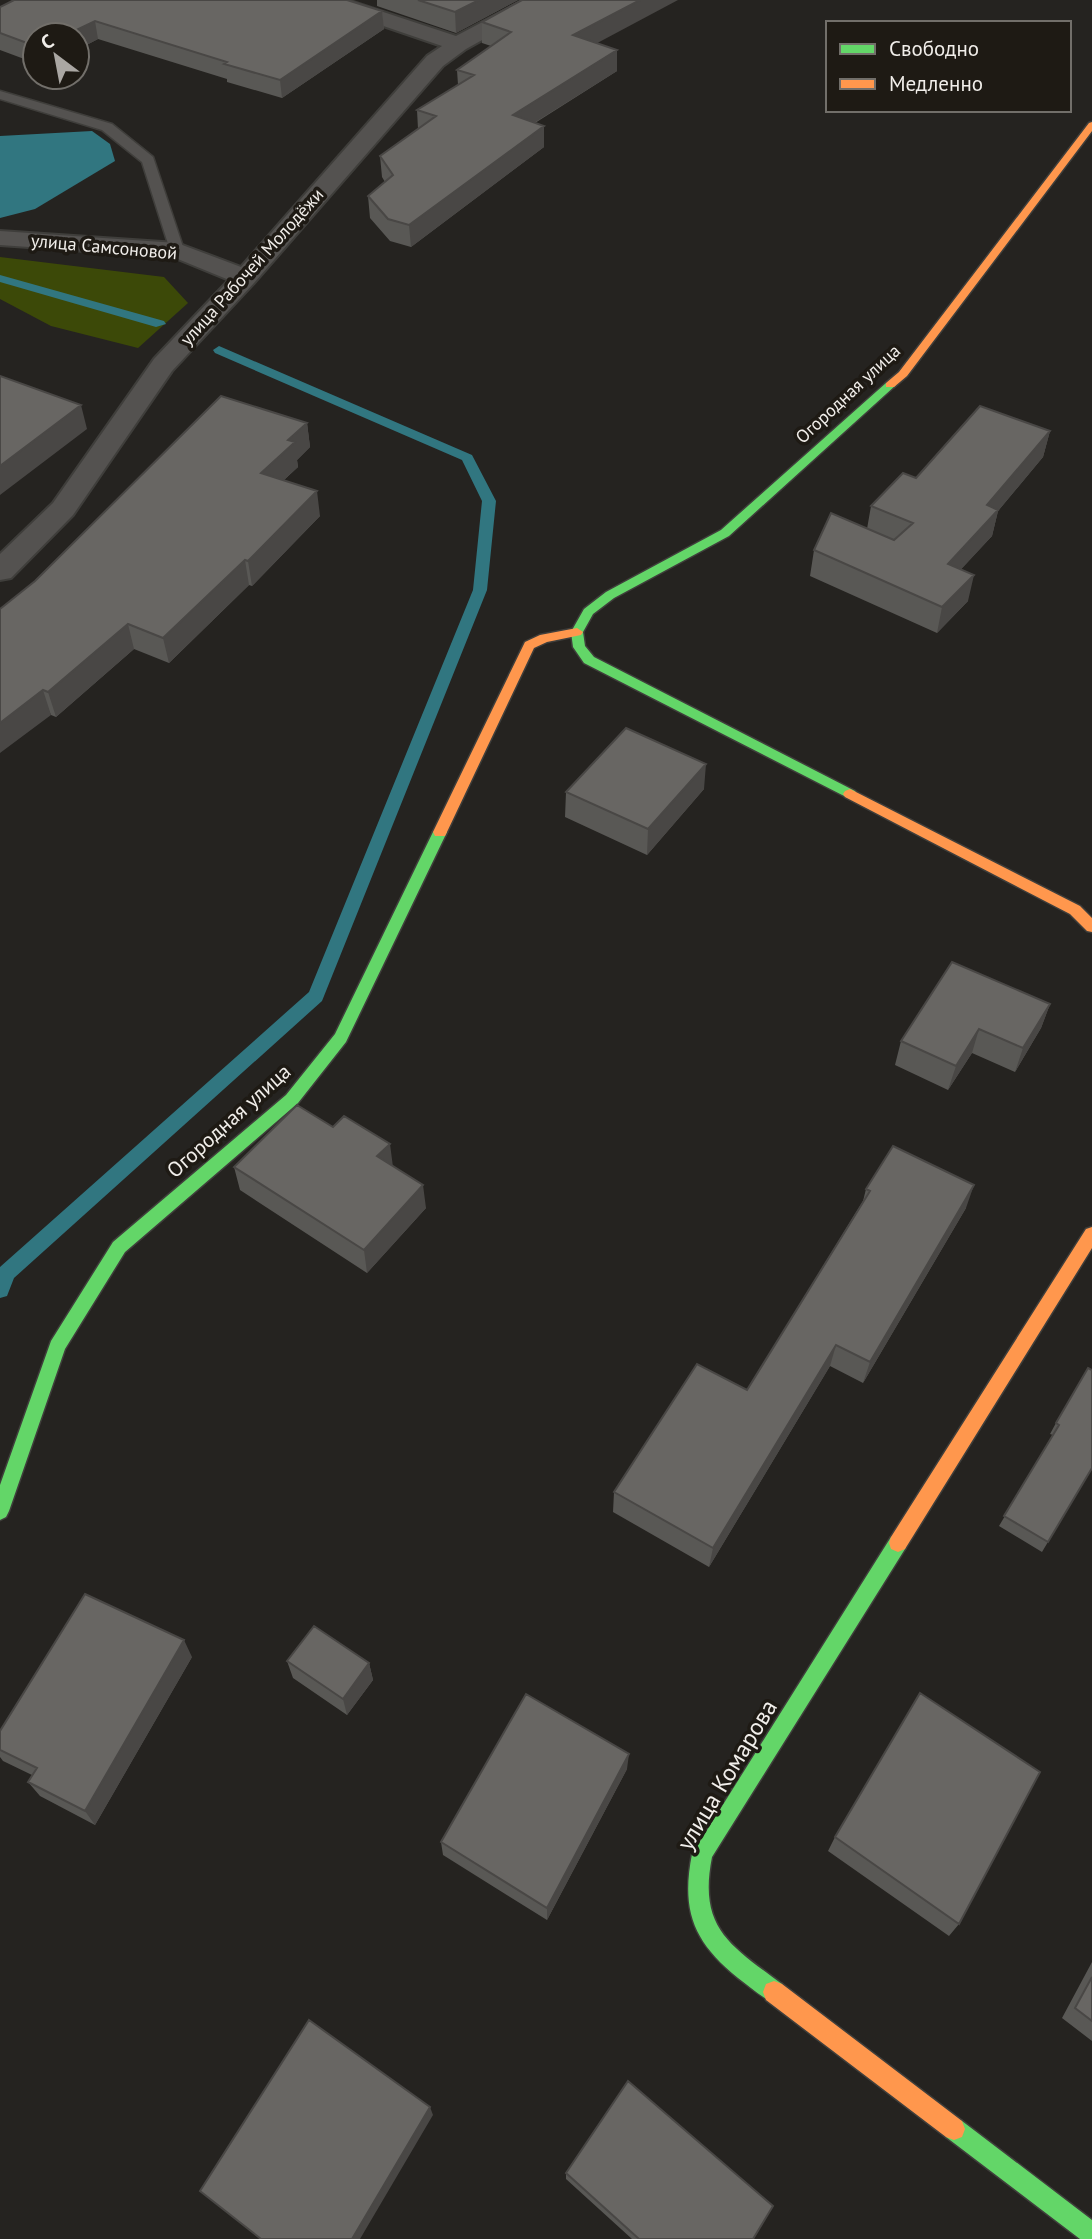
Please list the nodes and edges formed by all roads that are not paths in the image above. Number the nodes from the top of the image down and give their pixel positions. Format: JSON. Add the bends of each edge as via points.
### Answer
{"nodes":[{"id":1,"x":326,"y":0,"type":"edge"},
{"id":2,"x":540,"y":0,"type":"edge"},
{"id":3,"x":458,"y":44,"type":"junction"},
{"id":4,"x":0,"y":95,"type":"edge"},
{"id":5,"x":1092,"y":125,"type":"edge"},
{"id":6,"x":0,"y":238,"type":"edge"},
{"id":7,"x":177,"y":250,"type":"junction"},
{"id":8,"x":245,"y":278,"type":"junction"},
{"id":9,"x":0,"y":571,"type":"edge"},
{"id":10,"x":577,"y":632,"type":"junction"},
{"id":11,"x":1092,"y":928,"type":"edge"},
{"id":12,"x":1092,"y":1234,"type":"edge"},
{"id":13,"x":0,"y":1511,"type":"edge"},
{"id":14,"x":1092,"y":2234,"type":"edge"}],
"edges":[{"from":1,"to":3,"type":"street"},
{"from":2,"to":3,"type":"street","name":"улица Рабочей Молодёжи"},
{"from":3,"to":8,"type":"street","name":"улица Рабочей Молодёжи","via":[[435,61]]},
{"from":4,"to":7,"type":"lane","via":[[107,127],[148,160]]},
{"from":5,"to":10,"type":"street","name":"Огородная улица","via":[[902,374],[725,533],[610,595],[588,612]]},
{"from":6,"to":7,"type":"street","name":"улица Самсоновой"},
{"from":7,"to":8,"type":"street","name":"улица Самсоновой"},
{"from":8,"to":9,"type":"street","name":"улица Рабочей Молодёжи","via":[[163,365],[63,509]]},
{"from":10,"to":11,"type":"street","via":[[579,647],[589,660],[1075,910]]},
{"from":10,"to":13,"type":"street","name":"Огородная улица","via":[[529,645],[341,1038],[292,1099],[119,1247],[57,1346]]},
{"from":12,"to":14,"type":"street","name":"улица Комарова","via":[[702,1854],[693,1884],[696,1910],[710,1936],[733,1960]]}]}
